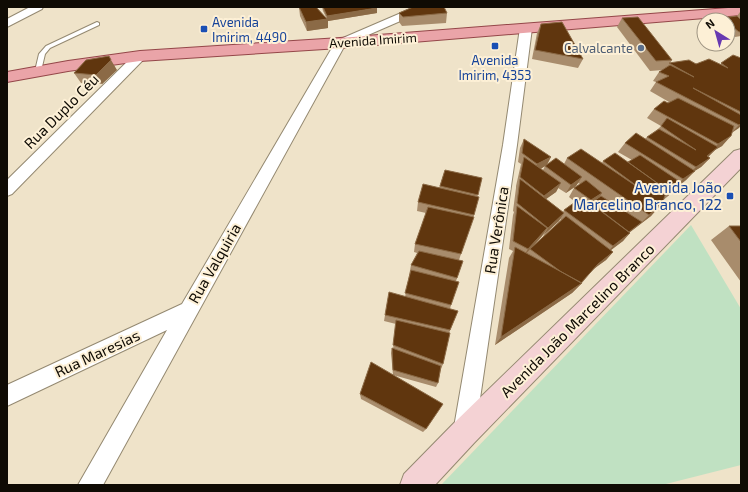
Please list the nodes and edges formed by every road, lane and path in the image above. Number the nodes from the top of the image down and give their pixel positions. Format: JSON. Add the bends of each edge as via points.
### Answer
{"nodes":[{"id":1,"x":38,"y":7,"type":"edge"},
{"id":2,"x":424,"y":7,"type":"edge"},
{"id":3,"x":741,"y":11,"type":"edge"},
{"id":4,"x":387,"y":23,"type":"junction"},
{"id":5,"x":7,"y":24,"type":"edge"},
{"id":6,"x":97,"y":24,"type":"dead end"},
{"id":7,"x":526,"y":28,"type":"junction"},
{"id":8,"x":398,"y":38,"type":"junction"},
{"id":9,"x":340,"y":42,"type":"junction"},
{"id":10,"x":140,"y":56,"type":"junction"},
{"id":11,"x":38,"y":71,"type":"junction"},
{"id":12,"x":7,"y":77,"type":"edge"},
{"id":13,"x":741,"y":156,"type":"edge"},
{"id":14,"x":7,"y":190,"type":"edge"},
{"id":15,"x":187,"y":311,"type":"junction"},
{"id":16,"x":7,"y":396,"type":"edge"},
{"id":17,"x":464,"y":433,"type":"junction"},
{"id":18,"x":90,"y":485,"type":"edge"},
{"id":19,"x":415,"y":485,"type":"edge"}],
"edges":[{"from":1,"to":5,"type":"street"},
{"from":2,"to":4,"type":"street"},
{"from":3,"to":7,"type":"main road","name":"Avenida Imirim"},
{"from":4,"to":8,"type":"street","via":[[388,29]]},
{"from":4,"to":9,"type":"street"},
{"from":6,"to":11,"type":"lane","via":[[48,47],[42,54]]},
{"from":7,"to":8,"type":"main road","name":"Avenida Imirim"},
{"from":7,"to":17,"type":"street","name":"Rua Verônica"},
{"from":8,"to":9,"type":"main road","name":"Avenida Imirim"},
{"from":9,"to":10,"type":"main road","name":"Avenida Imirim"},
{"from":9,"to":15,"type":"street","name":"Rua Valquiria"},
{"from":10,"to":11,"type":"main road","name":"Avenida Imirim"},
{"from":10,"to":14,"type":"street","name":"Rua Duplo Céu"},
{"from":11,"to":12,"type":"main road","name":"Avenida Imirim"},
{"from":13,"to":17,"type":"street","name":"Avenida João Marcelino Branco"},
{"from":15,"to":16,"type":"street","name":"Rua Maresias"},
{"from":15,"to":18,"type":"street","name":"Rua Valquiria"},
{"from":17,"to":19,"type":"street","name":"Avenida João Marcelino Branco"}]}
